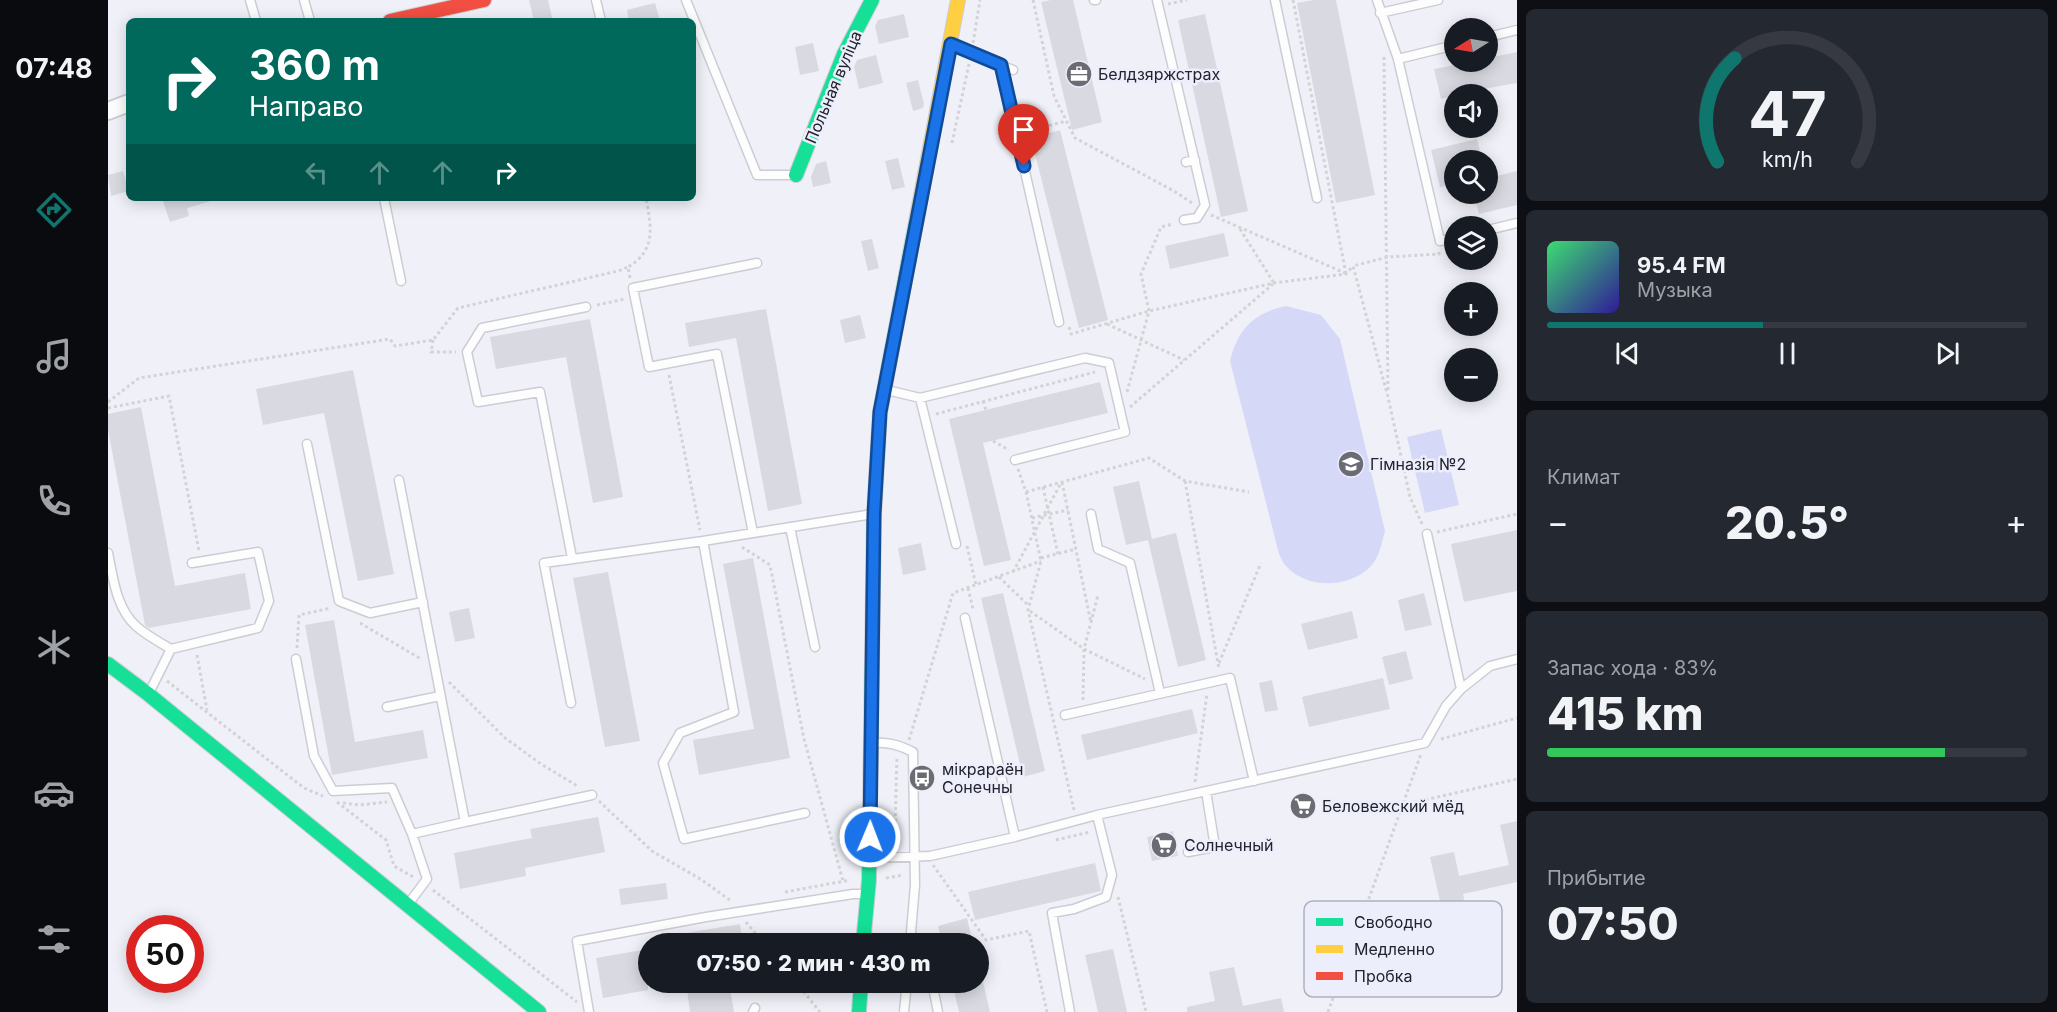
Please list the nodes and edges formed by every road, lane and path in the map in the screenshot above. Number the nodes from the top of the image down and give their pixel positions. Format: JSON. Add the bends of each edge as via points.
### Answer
{"nodes":[{"id":1,"x":250,"y":0,"type":"edge"},
{"id":2,"x":304,"y":0,"type":"edge"},
{"id":3,"x":484,"y":0,"type":"edge"},
{"id":4,"x":596,"y":0,"type":"edge"},
{"id":5,"x":686,"y":0,"type":"edge"},
{"id":6,"x":872,"y":0,"type":"edge"},
{"id":7,"x":958,"y":0,"type":"edge"},
{"id":8,"x":1033,"y":0,"type":"edge"},
{"id":9,"x":1156,"y":0,"type":"edge"},
{"id":10,"x":1187,"y":0,"type":"edge"},
{"id":11,"x":1275,"y":0,"type":"edge"},
{"id":12,"x":1293,"y":0,"type":"edge"},
{"id":13,"x":1377,"y":0,"type":"edge"},
{"id":14,"x":1438,"y":0,"type":"edge"},
{"id":15,"x":1168,"y":3,"type":"dead end"},
{"id":16,"x":1380,"y":13,"type":"junction"},
{"id":17,"x":1268,"y":14,"type":"dead end"},
{"id":18,"x":1278,"y":15,"type":"junction"},
{"id":19,"x":425,"y":16,"type":"edge"},
{"id":20,"x":255,"y":18,"type":"edge"},
{"id":21,"x":309,"y":18,"type":"edge"},
{"id":22,"x":600,"y":18,"type":"edge"},
{"id":23,"x":693,"y":18,"type":"edge"},
{"id":24,"x":696,"y":25,"type":"edge"},
{"id":25,"x":1517,"y":30,"type":"edge"},
{"id":26,"x":1498,"y":35,"type":"edge"},
{"id":27,"x":951,"y":44,"type":"junction"},
{"id":28,"x":1444,"y":48,"type":"edge"},
{"id":29,"x":1384,"y":53,"type":"dead end"},
{"id":30,"x":1398,"y":59,"type":"junction"},
{"id":31,"x":1001,"y":65,"type":"junction"},
{"id":32,"x":1013,"y":70,"type":"dead end"},
{"id":33,"x":126,"y":104,"type":"edge"},
{"id":34,"x":108,"y":111,"type":"edge"},
{"id":35,"x":1066,"y":121,"type":"junction"},
{"id":36,"x":1023,"y":133,"type":"dead end"},
{"id":37,"x":796,"y":175,"type":"joint"},
{"id":38,"x":1174,"y":191,"type":"dead end"},
{"id":39,"x":1317,"y":198,"type":"dead end"},
{"id":40,"x":385,"y":201,"type":"edge"},
{"id":41,"x":646,"y":201,"type":"edge"},
{"id":42,"x":1214,"y":217,"type":"dead end"},
{"id":43,"x":1184,"y":220,"type":"dead end"},
{"id":44,"x":1517,"y":223,"type":"edge"},
{"id":45,"x":1161,"y":227,"type":"dead end"},
{"id":46,"x":1239,"y":228,"type":"junction"},
{"id":47,"x":1498,"y":228,"type":"edge"},
{"id":48,"x":1444,"y":240,"type":"edge"},
{"id":49,"x":1440,"y":241,"type":"junction"},
{"id":50,"x":1388,"y":257,"type":"junction"},
{"id":51,"x":757,"y":263,"type":"dead end"},
{"id":52,"x":1353,"y":266,"type":"junction"},
{"id":53,"x":628,"y":267,"type":"junction"},
{"id":54,"x":1346,"y":274,"type":"junction"},
{"id":55,"x":401,"y":281,"type":"dead end"},
{"id":56,"x":1274,"y":283,"type":"junction"},
{"id":57,"x":634,"y":293,"type":"junction"},
{"id":58,"x":586,"y":307,"type":"joint"},
{"id":59,"x":1149,"y":311,"type":"junction"},
{"id":60,"x":1059,"y":322,"type":"dead end"},
{"id":61,"x":1107,"y":324,"type":"junction"},
{"id":62,"x":1071,"y":334,"type":"dead end"},
{"id":63,"x":433,"y":340,"type":"junction"},
{"id":64,"x":1141,"y":340,"type":"junction"},
{"id":65,"x":467,"y":352,"type":"junction"},
{"id":66,"x":1184,"y":360,"type":"junction"},
{"id":67,"x":667,"y":364,"type":"junction"},
{"id":68,"x":1102,"y":370,"type":"dead end"},
{"id":69,"x":884,"y":389,"type":"junction"},
{"id":70,"x":1388,"y":397,"type":"junction"},
{"id":71,"x":920,"y":398,"type":"junction"},
{"id":72,"x":983,"y":401,"type":"junction"},
{"id":73,"x":108,"y":402,"type":"edge"},
{"id":74,"x":108,"y":408,"type":"edge"},
{"id":75,"x":986,"y":410,"type":"dead end"},
{"id":76,"x":936,"y":413,"type":"dead end"},
{"id":77,"x":1121,"y":414,"type":"junction"},
{"id":78,"x":993,"y":441,"type":"dead end"},
{"id":79,"x":307,"y":444,"type":"dead end"},
{"id":80,"x":1013,"y":456,"type":"joint"},
{"id":81,"x":399,"y":480,"type":"dead end"},
{"id":82,"x":1185,"y":481,"type":"junction"},
{"id":83,"x":1062,"y":482,"type":"junction"},
{"id":84,"x":1043,"y":487,"type":"junction"},
{"id":85,"x":1249,"y":492,"type":"dead end"},
{"id":86,"x":1048,"y":508,"type":"junction"},
{"id":87,"x":1068,"y":510,"type":"junction"},
{"id":88,"x":874,"y":514,"type":"junction"},
{"id":89,"x":1049,"y":514,"type":"junction"},
{"id":90,"x":1091,"y":514,"type":"dead end"},
{"id":91,"x":1517,"y":514,"type":"edge"},
{"id":92,"x":1044,"y":515,"type":"junction"},
{"id":93,"x":1032,"y":518,"type":"junction"},
{"id":94,"x":790,"y":527,"type":"junction"},
{"id":95,"x":1035,"y":531,"type":"junction"},
{"id":96,"x":753,"y":533,"type":"junction"},
{"id":97,"x":1427,"y":534,"type":"junction"},
{"id":98,"x":702,"y":541,"type":"junction"},
{"id":99,"x":956,"y":544,"type":"dead end"},
{"id":100,"x":740,"y":546,"type":"dead end"},
{"id":101,"x":1076,"y":549,"type":"junction"},
{"id":102,"x":108,"y":553,"type":"edge"},
{"id":103,"x":1058,"y":554,"type":"junction"},
{"id":104,"x":572,"y":558,"type":"junction"},
{"id":105,"x":1041,"y":560,"type":"junction"},
{"id":106,"x":197,"y":563,"type":"joint"},
{"id":107,"x":1261,"y":563,"type":"dead end"},
{"id":108,"x":1013,"y":572,"type":"junction"},
{"id":109,"x":999,"y":577,"type":"junction"},
{"id":110,"x":1098,"y":595,"type":"dead end"},
{"id":111,"x":423,"y":602,"type":"junction"},
{"id":112,"x":1029,"y":606,"type":"junction"},
{"id":113,"x":334,"y":608,"type":"dead end"},
{"id":114,"x":964,"y":618,"type":"dead end"},
{"id":115,"x":354,"y":620,"type":"dead end"},
{"id":116,"x":1091,"y":623,"type":"junction"},
{"id":117,"x":195,"y":644,"type":"junction"},
{"id":118,"x":815,"y":647,"type":"dead end"},
{"id":119,"x":171,"y":649,"type":"junction"},
{"id":120,"x":1084,"y":649,"type":"junction"},
{"id":121,"x":296,"y":659,"type":"joint"},
{"id":122,"x":1517,"y":659,"type":"edge"},
{"id":123,"x":108,"y":664,"type":"edge"},
{"id":124,"x":1219,"y":664,"type":"junction"},
{"id":125,"x":434,"y":667,"type":"junction"},
{"id":126,"x":159,"y":674,"type":"junction"},
{"id":127,"x":1221,"y":680,"type":"junction"},
{"id":128,"x":1208,"y":682,"type":"junction"},
{"id":129,"x":1159,"y":689,"type":"junction"},
{"id":130,"x":1461,"y":689,"type":"junction"},
{"id":131,"x":148,"y":694,"type":"junction"},
{"id":132,"x":440,"y":696,"type":"junction"},
{"id":133,"x":572,"y":704,"type":"dead end"},
{"id":134,"x":387,"y":707,"type":"dead end"},
{"id":135,"x":1083,"y":710,"type":"junction"},
{"id":136,"x":207,"y":712,"type":"junction"},
{"id":137,"x":1065,"y":715,"type":"dead end"},
{"id":138,"x":1517,"y":718,"type":"edge"},
{"id":139,"x":909,"y":740,"type":"dead end"},
{"id":140,"x":886,"y":742,"type":"junction"},
{"id":141,"x":871,"y":743,"type":"junction"},
{"id":142,"x":1425,"y":743,"type":"junction"},
{"id":143,"x":1517,"y":778,"type":"edge"},
{"id":144,"x":1254,"y":781,"type":"junction"},
{"id":145,"x":1206,"y":791,"type":"junction"},
{"id":146,"x":1194,"y":794,"type":"junction"},
{"id":147,"x":592,"y":795,"type":"junction"},
{"id":148,"x":397,"y":800,"type":"junction"},
{"id":149,"x":340,"y":803,"type":"junction"},
{"id":150,"x":1402,"y":805,"type":"junction"},
{"id":151,"x":805,"y":813,"type":"dead end"},
{"id":152,"x":1097,"y":815,"type":"junction"},
{"id":153,"x":465,"y":822,"type":"junction"},
{"id":154,"x":412,"y":834,"type":"junction"},
{"id":155,"x":1015,"y":837,"type":"junction"},
{"id":156,"x":1188,"y":852,"type":"dead end"},
{"id":157,"x":930,"y":856,"type":"junction"},
{"id":158,"x":915,"y":857,"type":"junction"},
{"id":159,"x":870,"y":858,"type":"junction"},
{"id":160,"x":897,"y":858,"type":"junction"},
{"id":161,"x":1112,"y":875,"type":"junction"},
{"id":162,"x":899,"y":876,"type":"dead end"},
{"id":163,"x":852,"y":879,"type":"dead end"},
{"id":164,"x":843,"y":881,"type":"junction"},
{"id":165,"x":424,"y":883,"type":"junction"},
{"id":166,"x":776,"y":893,"type":"dead end"},
{"id":167,"x":868,"y":894,"type":"junction"},
{"id":168,"x":742,"y":899,"type":"dead end"},
{"id":169,"x":1368,"y":901,"type":"edge"},
{"id":170,"x":407,"y":906,"type":"junction"},
{"id":171,"x":864,"y":933,"type":"edge"},
{"id":172,"x":911,"y":933,"type":"edge"},
{"id":173,"x":805,"y":993,"type":"edge"},
{"id":174,"x":860,"y":993,"type":"edge"},
{"id":175,"x":906,"y":993,"type":"edge"},
{"id":176,"x":934,"y":993,"type":"edge"},
{"id":177,"x":1333,"y":997,"type":"edge"},
{"id":178,"x":539,"y":1012,"type":"edge"},
{"id":179,"x":589,"y":1012,"type":"edge"},
{"id":180,"x":820,"y":1012,"type":"edge"},
{"id":181,"x":858,"y":1012,"type":"edge"},
{"id":182,"x":904,"y":1012,"type":"edge"},
{"id":183,"x":938,"y":1012,"type":"edge"},
{"id":184,"x":1047,"y":1012,"type":"edge"},
{"id":185,"x":1070,"y":1012,"type":"edge"},
{"id":186,"x":1146,"y":1012,"type":"edge"},
{"id":187,"x":1328,"y":1012,"type":"edge"}],
"edges":[{"from":1,"to":20,"type":"lane"},
{"from":2,"to":21,"type":"lane"},
{"from":3,"to":19,"type":"main road"},
{"from":4,"to":22,"type":"lane"},
{"from":5,"to":23,"type":"lane"},
{"from":6,"to":37,"type":"main road","name":"Польная вуліца","via":[[844,54]]},
{"from":7,"to":27,"type":"main road"},
{"from":8,"to":35,"type":"path","via":[[1054,96]]},
{"from":9,"to":43,"type":"lane","via":[[1190,161],[1205,205],[1197,218]]},
{"from":10,"to":15,"type":"path"},
{"from":11,"to":18,"type":"lane"},
{"from":12,"to":54,"type":"path"},
{"from":13,"to":16,"type":"lane"},
{"from":14,"to":16,"type":"lane"},
{"from":16,"to":30,"type":"lane"},
{"from":17,"to":18,"type":"lane"},
{"from":18,"to":39,"type":"lane"},
{"from":24,"to":37,"type":"lane","via":[[757,175]]},
{"from":25,"to":26,"type":"lane"},
{"from":27,"to":31,"type":"lane"},
{"from":27,"to":69,"type":"main road"},
{"from":28,"to":30,"type":"lane"},
{"from":29,"to":50,"type":"path"},
{"from":30,"to":49,"type":"lane"},
{"from":31,"to":32,"type":"lane"},
{"from":31,"to":60,"type":"lane"},
{"from":33,"to":34,"type":"street"},
{"from":35,"to":36,"type":"path"},
{"from":35,"to":38,"type":"path","via":[[1075,138]]},
{"from":40,"to":55,"type":"lane"},
{"from":41,"to":53,"type":"path","via":[[649,242],[643,257]]},
{"from":42,"to":46,"type":"path"},
{"from":44,"to":47,"type":"lane"},
{"from":45,"to":59,"type":"path","via":[[1141,274]]},
{"from":46,"to":54,"type":"path"},
{"from":46,"to":56,"type":"path"},
{"from":48,"to":49,"type":"lane"},
{"from":49,"to":50,"type":"path","via":[[1439,254]]},
{"from":50,"to":52,"type":"path"},
{"from":50,"to":70,"type":"path"},
{"from":51,"to":57,"type":"lane"},
{"from":52,"to":54,"type":"path"},
{"from":52,"to":70,"type":"path"},
{"from":53,"to":57,"type":"path"},
{"from":53,"to":63,"type":"path","via":[[458,308]]},
{"from":54,"to":56,"type":"path"},
{"from":56,"to":59,"type":"path"},
{"from":56,"to":66,"type":"path"},
{"from":57,"to":58,"type":"path"},
{"from":57,"to":67,"type":"lane","via":[[649,367]]},
{"from":58,"to":65,"type":"lane","via":[[483,328]]},
{"from":59,"to":61,"type":"path"},
{"from":59,"to":64,"type":"path"},
{"from":61,"to":62,"type":"path"},
{"from":61,"to":64,"type":"path"},
{"from":63,"to":65,"type":"path","via":[[431,352]]},
{"from":63,"to":73,"type":"path","via":[[395,346],[390,339],[139,378]]},
{"from":64,"to":66,"type":"path"},
{"from":64,"to":77,"type":"path"},
{"from":65,"to":104,"type":"lane","via":[[478,402],[540,392]]},
{"from":66,"to":77,"type":"path"},
{"from":67,"to":96,"type":"lane","via":[[717,354]]},
{"from":67,"to":98,"type":"path"},
{"from":68,"to":72,"type":"path"},
{"from":69,"to":71,"type":"lane"},
{"from":69,"to":88,"type":"main road"},
{"from":70,"to":97,"type":"path","via":[[1410,497]]},
{"from":71,"to":77,"type":"lane","via":[[1085,358],[1109,363]]},
{"from":71,"to":99,"type":"lane"},
{"from":72,"to":75,"type":"path"},
{"from":72,"to":76,"type":"path"},
{"from":74,"to":106,"type":"path","via":[[169,396]]},
{"from":77,"to":80,"type":"lane","via":[[1125,432]]},
{"from":78,"to":80,"type":"path"},
{"from":79,"to":111,"type":"lane","via":[[339,601],[370,613]]},
{"from":81,"to":111,"type":"lane"},
{"from":82,"to":83,"type":"path","via":[[1149,458]]},
{"from":82,"to":85,"type":"path"},
{"from":82,"to":124,"type":"path"},
{"from":83,"to":84,"type":"path"},
{"from":83,"to":86,"type":"path"},
{"from":83,"to":87,"type":"path"},
{"from":84,"to":86,"type":"path"},
{"from":84,"to":93,"type":"path","via":[[1026,492]]},
{"from":86,"to":89,"type":"path"},
{"from":86,"to":92,"type":"path"},
{"from":87,"to":89,"type":"path"},
{"from":87,"to":101,"type":"path"},
{"from":88,"to":94,"type":"lane"},
{"from":88,"to":141,"type":"main road"},
{"from":89,"to":92,"type":"path"},
{"from":89,"to":103,"type":"path"},
{"from":90,"to":129,"type":"lane","via":[[1098,549],[1130,563]]},
{"from":91,"to":97,"type":"path"},
{"from":92,"to":93,"type":"path"},
{"from":92,"to":95,"type":"path"},
{"from":93,"to":95,"type":"path"},
{"from":94,"to":96,"type":"lane"},
{"from":94,"to":118,"type":"lane"},
{"from":95,"to":105,"type":"path"},
{"from":95,"to":108,"type":"path"},
{"from":96,"to":98,"type":"lane"},
{"from":97,"to":130,"type":"lane"},
{"from":98,"to":104,"type":"lane"},
{"from":98,"to":151,"type":"lane","via":[[734,712],[680,733],[663,763],[684,838]]},
{"from":100,"to":164,"type":"path","via":[[770,565],[804,739]]},
{"from":101,"to":103,"type":"path"},
{"from":101,"to":116,"type":"path"},
{"from":102,"to":119,"type":"lane","via":[[116,592],[126,613],[135,625]]},
{"from":103,"to":105,"type":"path"},
{"from":104,"to":133,"type":"lane","via":[[544,563]]},
{"from":105,"to":108,"type":"path"},
{"from":105,"to":112,"type":"path"},
{"from":106,"to":117,"type":"lane","via":[[258,552],[269,601],[258,628]]},
{"from":107,"to":124,"type":"path"},
{"from":108,"to":109,"type":"path"},
{"from":109,"to":112,"type":"path"},
{"from":109,"to":139,"type":"path","via":[[953,593]]},
{"from":110,"to":116,"type":"path"},
{"from":111,"to":125,"type":"lane"},
{"from":112,"to":120,"type":"path","via":[[1028,610]]},
{"from":113,"to":121,"type":"path","via":[[300,615]]},
{"from":114,"to":155,"type":"lane"},
{"from":115,"to":125,"type":"path"},
{"from":116,"to":120,"type":"path"},
{"from":117,"to":119,"type":"lane"},
{"from":117,"to":136,"type":"path"},
{"from":119,"to":126,"type":"lane"},
{"from":120,"to":129,"type":"path"},
{"from":120,"to":135,"type":"path"},
{"from":121,"to":148,"type":"lane","via":[[314,756],[333,791],[392,788]]},
{"from":122,"to":130,"type":"lane","via":[[1490,666]]},
{"from":123,"to":131,"type":"main road"},
{"from":124,"to":127,"type":"path"},
{"from":125,"to":132,"type":"lane"},
{"from":125,"to":147,"type":"path","via":[[505,738]]},
{"from":126,"to":131,"type":"lane"},
{"from":126,"to":136,"type":"path"},
{"from":127,"to":128,"type":"lane"},
{"from":127,"to":144,"type":"lane","via":[[1230,678]]},
{"from":128,"to":129,"type":"lane"},
{"from":128,"to":146,"type":"path"},
{"from":129,"to":135,"type":"lane"},
{"from":130,"to":142,"type":"lane","via":[[1446,706]]},
{"from":131,"to":170,"type":"main road"},
{"from":132,"to":134,"type":"lane"},
{"from":132,"to":153,"type":"lane"},
{"from":135,"to":137,"type":"lane"},
{"from":136,"to":149,"type":"path","via":[[304,788]]},
{"from":138,"to":142,"type":"path"},
{"from":140,"to":141,"type":"lane"},
{"from":140,"to":158,"type":"lane","via":[[913,752]]},
{"from":140,"to":160,"type":"path","via":[[886,753],[897,756]]},
{"from":141,"to":159,"type":"main road"},
{"from":142,"to":144,"type":"lane"},
{"from":142,"to":150,"type":"path"},
{"from":143,"to":150,"type":"path"},
{"from":144,"to":145,"type":"lane"},
{"from":145,"to":146,"type":"lane"},
{"from":145,"to":156,"type":"lane","via":[[1215,847]]},
{"from":146,"to":152,"type":"lane"},
{"from":147,"to":153,"type":"lane"},
{"from":147,"to":168,"type":"path","via":[[652,851],[731,902]]},
{"from":148,"to":149,"type":"path"},
{"from":148,"to":154,"type":"lane"},
{"from":149,"to":165,"type":"path","via":[[386,840],[394,866]]},
{"from":150,"to":169,"type":"path"},
{"from":152,"to":155,"type":"lane"},
{"from":152,"to":161,"type":"lane"},
{"from":153,"to":154,"type":"lane"},
{"from":154,"to":165,"type":"lane","via":[[427,879]]},
{"from":155,"to":157,"type":"lane"},
{"from":157,"to":158,"type":"lane"},
{"from":157,"to":184,"type":"path","via":[[934,868],[986,940],[1029,932]]},
{"from":158,"to":160,"type":"lane"},
{"from":158,"to":172,"type":"lane"},
{"from":159,"to":160,"type":"lane"},
{"from":159,"to":167,"type":"main road"},
{"from":160,"to":162,"type":"path"},
{"from":161,"to":185,"type":"lane","via":[[1106,897],[1052,914]]},
{"from":161,"to":186,"type":"path"},
{"from":163,"to":164,"type":"path"},
{"from":164,"to":166,"type":"path"},
{"from":165,"to":170,"type":"lane"},
{"from":165,"to":179,"type":"path"},
{"from":167,"to":171,"type":"main road"},
{"from":167,"to":179,"type":"lane","via":[[706,917],[578,941]]},
{"from":170,"to":178,"type":"main road"},
{"from":173,"to":180,"type":"path"},
{"from":174,"to":181,"type":"main road"},
{"from":175,"to":182,"type":"lane"},
{"from":176,"to":183,"type":"lane"},
{"from":177,"to":187,"type":"path"}]}
